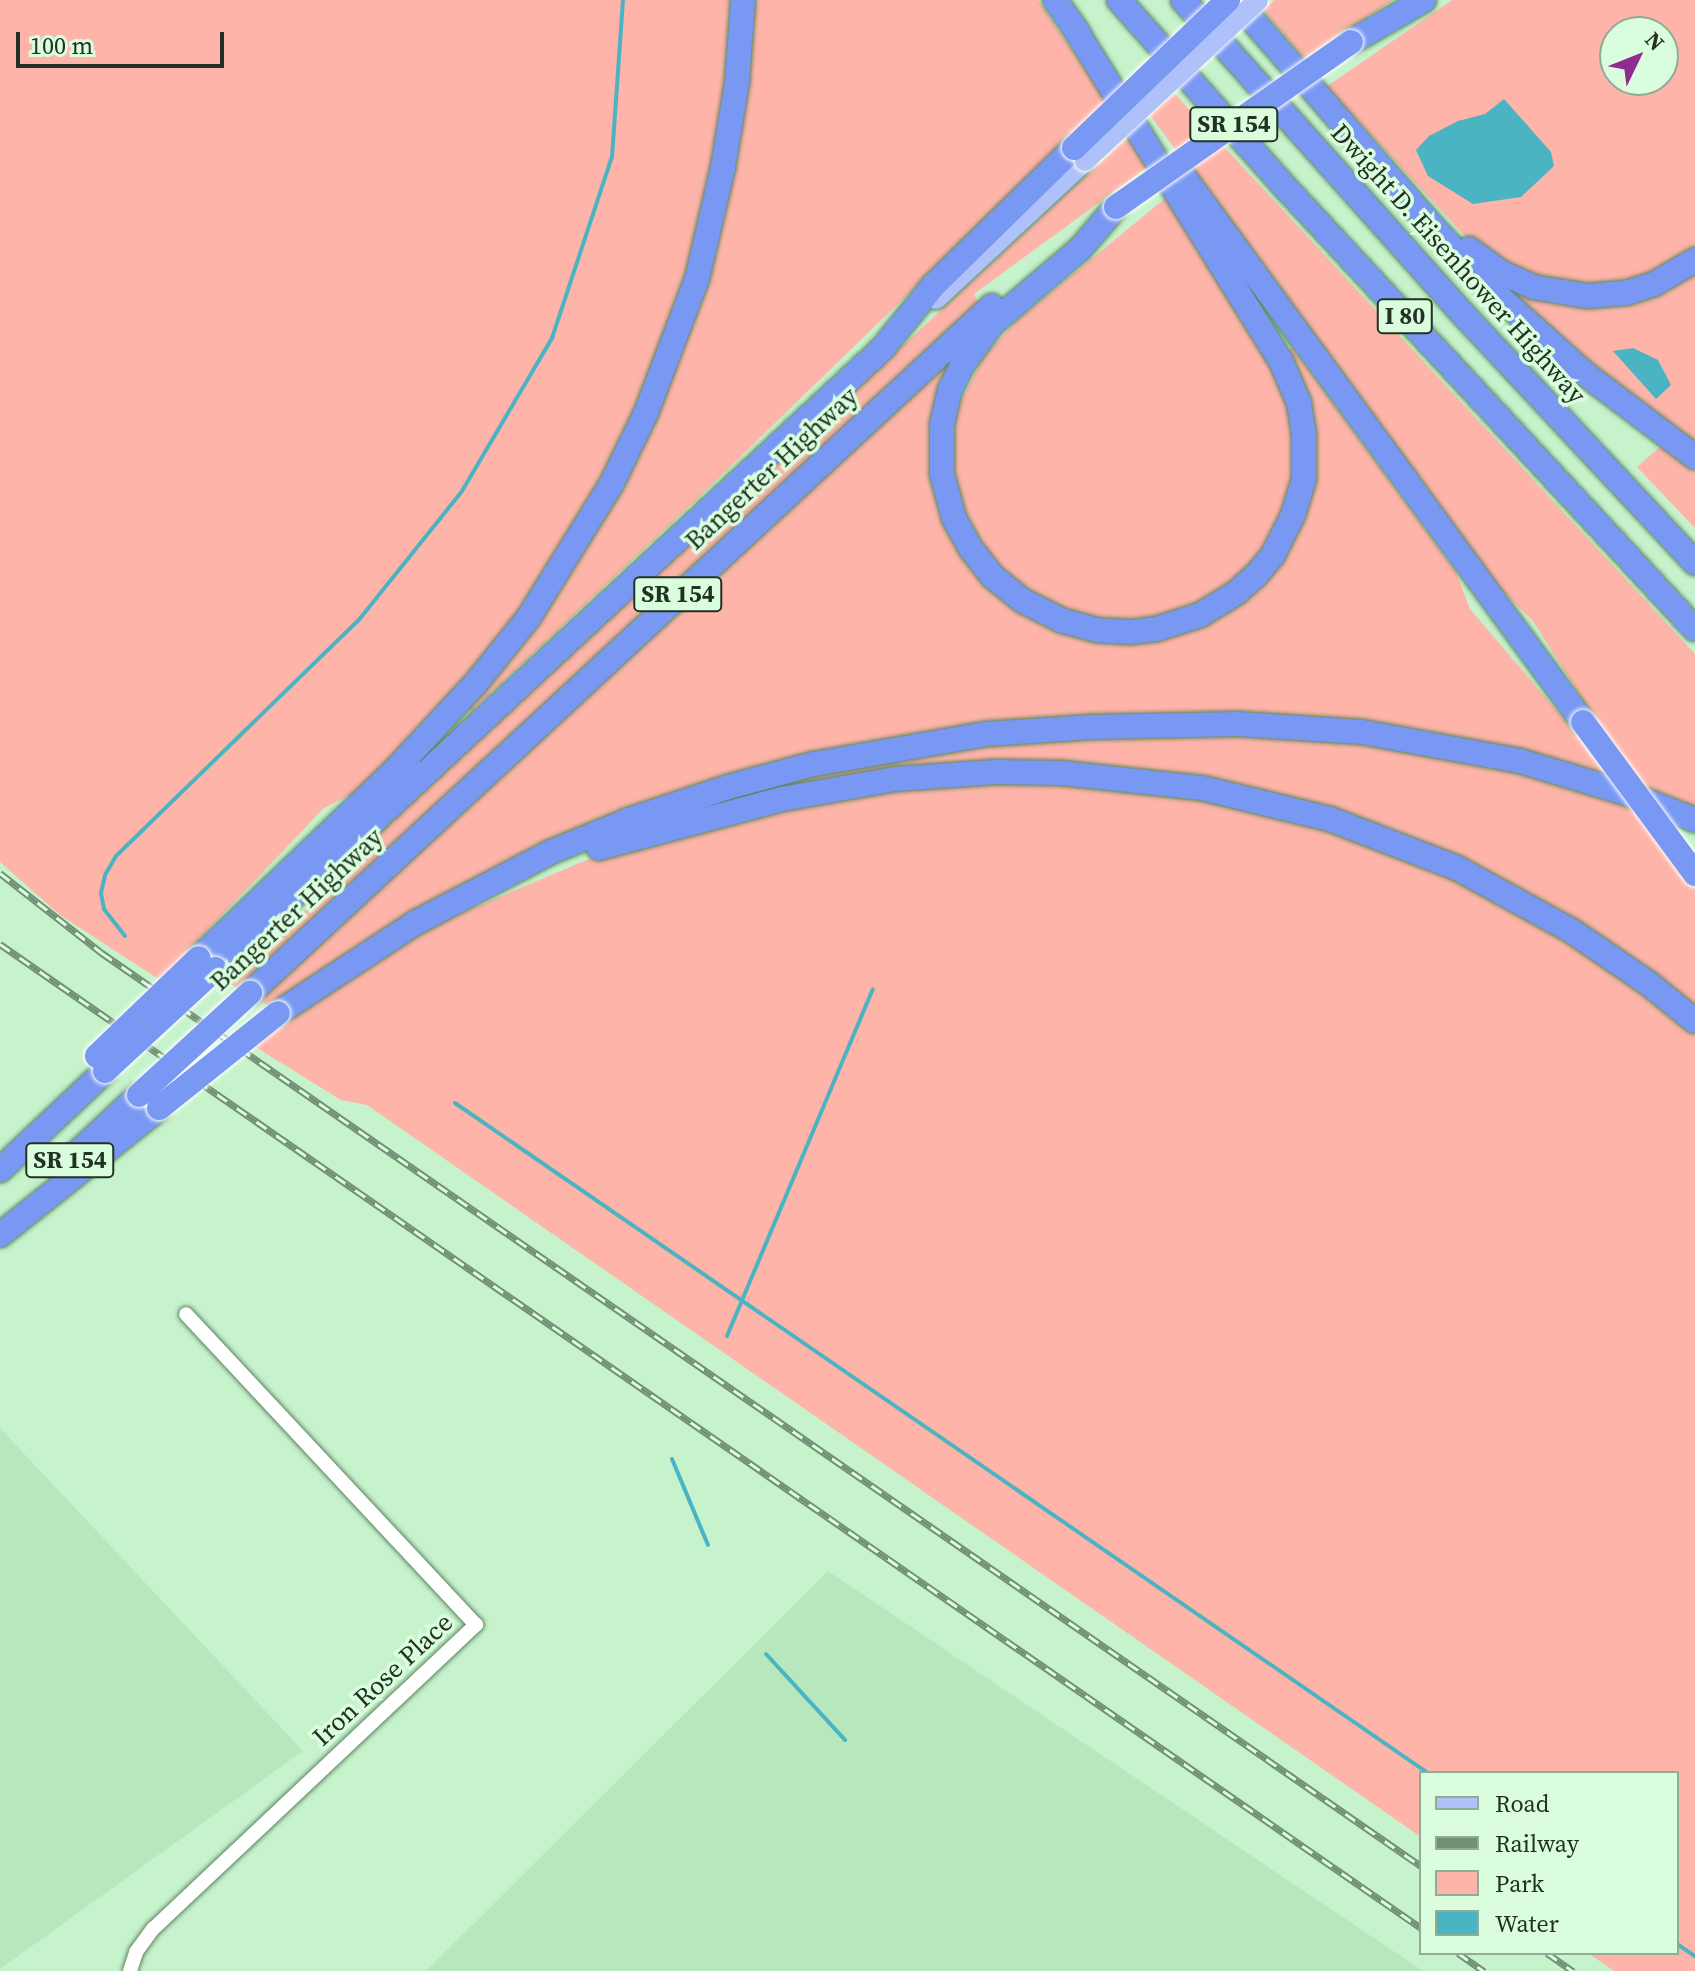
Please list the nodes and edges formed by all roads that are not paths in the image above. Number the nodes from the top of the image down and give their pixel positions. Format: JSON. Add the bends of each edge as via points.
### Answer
{"nodes":[{"id":1,"x":743,"y":0,"type":"edge"},
{"id":2,"x":1055,"y":0,"type":"edge"},
{"id":3,"x":1119,"y":0,"type":"edge"},
{"id":4,"x":1183,"y":0,"type":"edge"},
{"id":5,"x":1228,"y":0,"type":"edge"},
{"id":6,"x":1235,"y":0,"type":"edge"},
{"id":7,"x":1258,"y":0,"type":"edge"},
{"id":8,"x":1412,"y":0,"type":"edge"},
{"id":9,"x":1424,"y":0,"type":"edge"},
{"id":10,"x":1070,"y":21,"type":"junction"},
{"id":11,"x":1351,"y":42,"type":"junction"},
{"id":12,"x":1079,"y":155,"type":"junction"},
{"id":13,"x":1383,"y":166,"type":"junction"},
{"id":14,"x":1116,"y":207,"type":"junction"},
{"id":15,"x":1695,"y":260,"type":"edge"},
{"id":16,"x":1695,"y":457,"type":"edge"},
{"id":17,"x":1695,"y":563,"type":"edge"},
{"id":18,"x":1695,"y":629,"type":"edge"},
{"id":19,"x":1695,"y":820,"type":"edge"},
{"id":20,"x":1695,"y":874,"type":"edge"},
{"id":21,"x":477,"y":892,"type":"junction"},
{"id":22,"x":207,"y":963,"type":"junction"},
{"id":23,"x":1695,"y":1021,"type":"edge"},
{"id":24,"x":98,"y":1067,"type":"junction"},
{"id":25,"x":149,"y":1102,"type":"junction"},
{"id":26,"x":0,"y":1150,"type":"edge"},
{"id":27,"x":0,"y":1170,"type":"edge"},
{"id":28,"x":0,"y":1225,"type":"edge"},
{"id":29,"x":0,"y":1235,"type":"edge"},
{"id":30,"x":186,"y":1314,"type":"dead end"},
{"id":31,"x":130,"y":1971,"type":"edge"}],
"edges":[{"from":1,"to":22,"type":"highway","via":[[726,153],[697,279],[646,413],[611,485],[529,617],[476,683]]},
{"from":2,"to":10,"type":"highway"},
{"from":3,"to":18,"type":"highway","number":"I 80"},
{"from":4,"to":17,"type":"highway","name":"Dwight D. Eisenhower Highway","number":"I 80","via":[[1452,303]]},
{"from":5,"to":12,"type":"highway","name":"Bangerter Highway","bridge":true},
{"from":6,"to":13,"type":"highway"},
{"from":7,"to":12,"type":"main road","number":"SR 154","bridge":true},
{"from":8,"to":11,"type":"main road","name":"Bangerter Highway","number":"SR 154"},
{"from":9,"to":11,"type":"highway"},
{"from":10,"to":14,"type":"highway","via":[[1281,361],[1299,403],[1304,433],[1304,479],[1293,515],[1256,575],[1200,615],[1130,632],[1063,621],[1023,601],[993,577],[954,518],[942,474],[942,424],[961,367],[993,323],[1080,249]]},
{"from":10,"to":20,"type":"highway","bridge":true},
{"from":11,"to":14,"type":"highway","name":"Bangerter Highway","number":"SR 154","bridge":true},
{"from":12,"to":22,"type":"highway","name":"Bangerter Highway","number":"SR 154","via":[[933,286],[883,348]]},
{"from":13,"to":15,"type":"highway","via":[[1466,246],[1502,273],[1533,287],[1588,296],[1626,293]]},
{"from":13,"to":16,"type":"highway","via":[[1496,294],[1584,373]]},
{"from":14,"to":25,"type":"highway","name":"Bangerter Highway","number":"SR 154","bridge":true,"via":[[943,349],[250,993]]},
{"from":19,"to":21,"type":"highway","via":[[1546,768],[1393,736],[1238,724],[1063,728],[916,744],[752,780],[629,820],[551,852]]},
{"from":21,"to":23,"type":"highway","via":[[656,830],[822,791],[895,779],[996,772],[1132,778],[1296,809],[1426,854],[1572,931]]},
{"from":21,"to":25,"type":"highway","bridge":true,"via":[[374,948]]},
{"from":22,"to":24,"type":"highway","bridge":true},
{"from":24,"to":26,"type":"highway"},
{"from":24,"to":27,"type":"highway","number":"SR 154"},
{"from":25,"to":28,"type":"highway","name":"Bangerter Highway","number":"SR 154"},
{"from":25,"to":29,"type":"highway"},
{"from":30,"to":31,"type":"street","name":"Iron Rose Place","via":[[476,1625],[153,1929]]}]}
